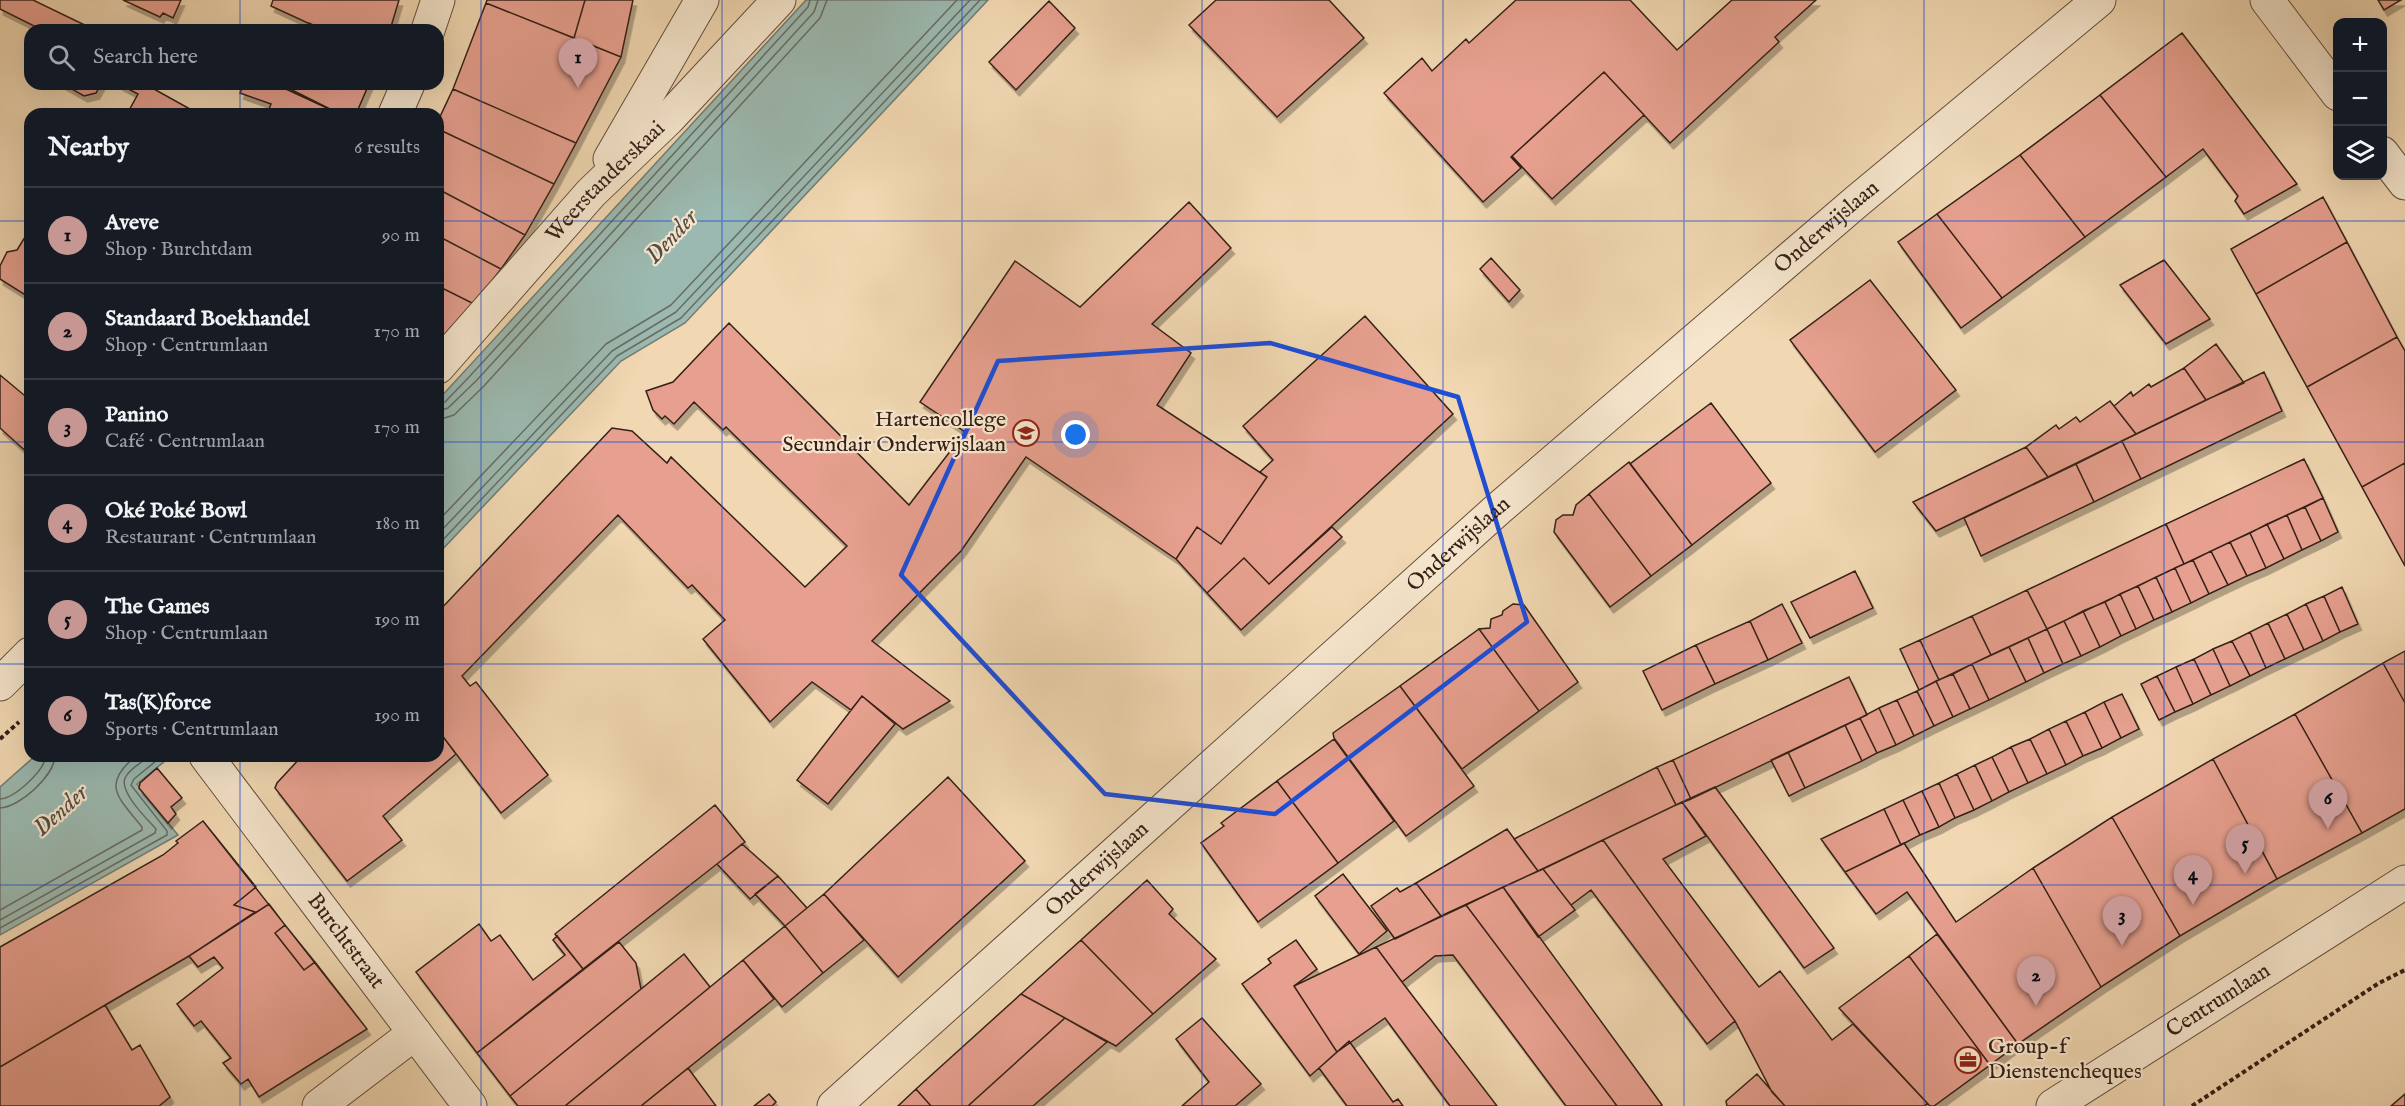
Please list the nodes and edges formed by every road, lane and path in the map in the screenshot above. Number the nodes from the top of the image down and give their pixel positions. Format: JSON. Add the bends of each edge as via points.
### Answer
{"nodes":[{"id":1,"x":438,"y":0,"type":"edge"},
{"id":2,"x":702,"y":0,"type":"edge"},
{"id":3,"x":779,"y":0,"type":"edge"},
{"id":4,"x":2099,"y":0,"type":"edge"},
{"id":5,"x":2267,"y":0,"type":"edge"},
{"id":6,"x":430,"y":24,"type":"edge"},
{"id":7,"x":2333,"y":89,"type":"edge"},
{"id":8,"x":405,"y":90,"type":"edge"},
{"id":9,"x":398,"y":108,"type":"edge"},
{"id":10,"x":2387,"y":160,"type":"edge"},
{"id":11,"x":2405,"y":183,"type":"edge"},
{"id":12,"x":591,"y":193,"type":"junction"},
{"id":13,"x":444,"y":360,"type":"edge"},
{"id":14,"x":24,"y":660,"type":"edge"},
{"id":15,"x":0,"y":684,"type":"edge"},
{"id":16,"x":22,"y":718,"type":"dead end"},
{"id":17,"x":0,"y":739,"type":"edge"},
{"id":18,"x":215,"y":767,"type":"edge"},
{"id":19,"x":2405,"y":882,"type":"edge"},
{"id":20,"x":2405,"y":901,"type":"edge"},
{"id":21,"x":2324,"y":934,"type":"junction"},
{"id":22,"x":2405,"y":970,"type":"edge"},
{"id":23,"x":415,"y":1033,"type":"junction"},
{"id":24,"x":464,"y":1104,"type":"edge"},
{"id":25,"x":319,"y":1106,"type":"edge"},
{"id":26,"x":834,"y":1106,"type":"edge"},
{"id":27,"x":2052,"y":1106,"type":"edge"},
{"id":28,"x":2192,"y":1106,"type":"edge"}],
"edges":[{"from":1,"to":6,"type":"street"},
{"from":2,"to":12,"type":"street"},
{"from":3,"to":12,"type":"street","name":"Weerstanderskaai","via":[[668,119]]},
{"from":4,"to":26,"type":"street","name":"Onderwijslaan","via":[[1498,509]]},
{"from":5,"to":7,"type":"street"},
{"from":8,"to":9,"type":"street"},
{"from":10,"to":11,"type":"street"},
{"from":12,"to":13,"type":"street","name":"Weerstanderskaai"},
{"from":14,"to":15,"type":"street"},
{"from":16,"to":17,"type":"path"},
{"from":18,"to":23,"type":"street","name":"Burchtstraat"},
{"from":19,"to":21,"type":"street","name":"Centrumlaan"},
{"from":20,"to":21,"type":"street","name":"Centrumlaan"},
{"from":21,"to":27,"type":"street","name":"Centrumlaan"},
{"from":22,"to":28,"type":"path","via":[[2379,983]]},
{"from":23,"to":24,"type":"street","name":"Burchtstraat"},
{"from":23,"to":25,"type":"street"}]}
